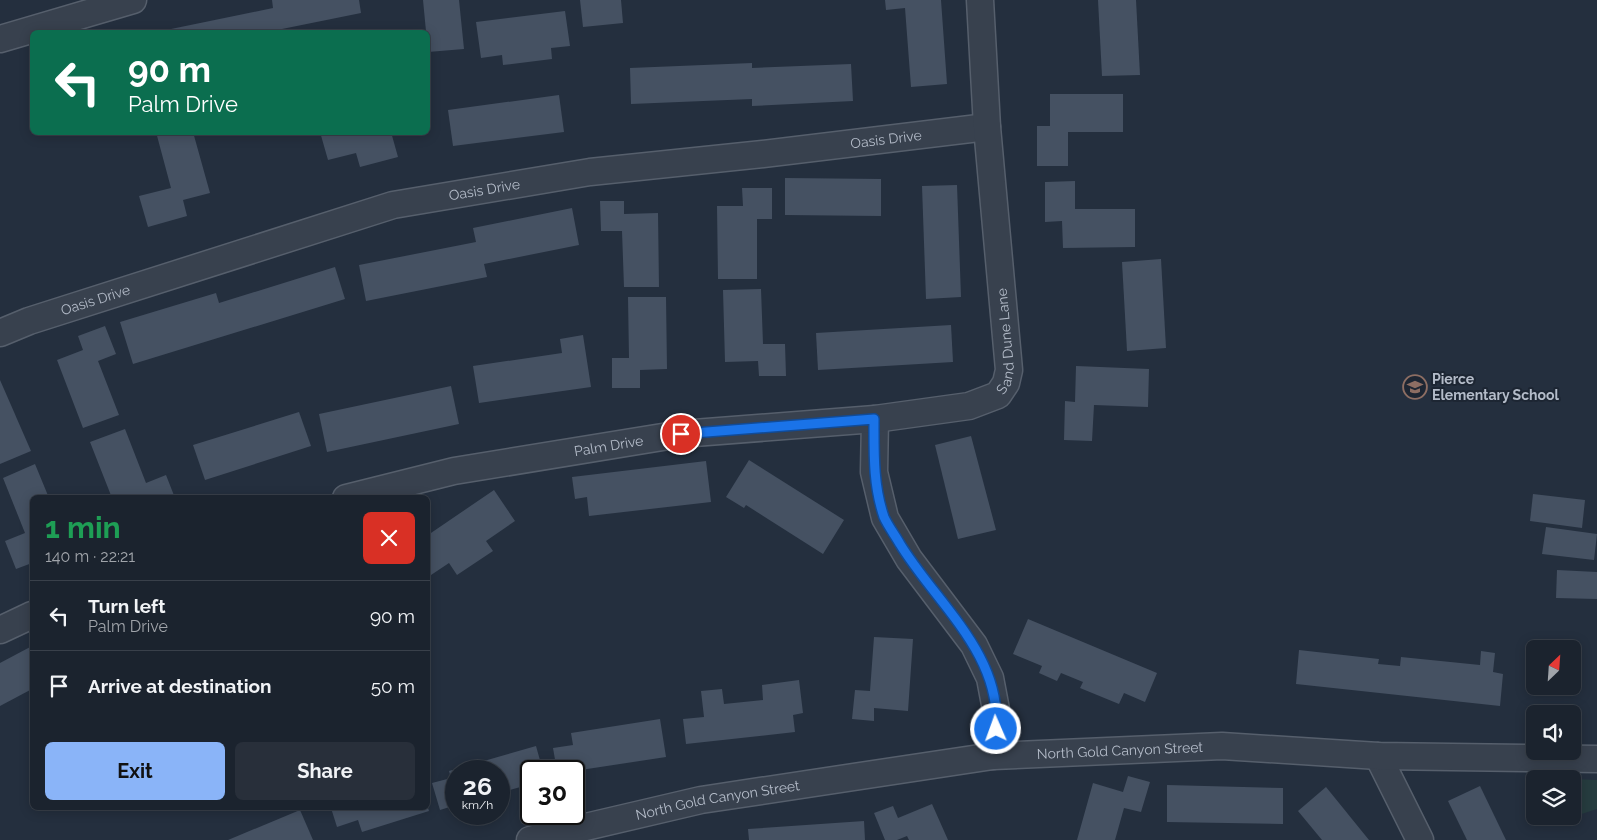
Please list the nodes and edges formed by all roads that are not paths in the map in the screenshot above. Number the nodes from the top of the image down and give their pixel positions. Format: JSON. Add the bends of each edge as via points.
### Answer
{"nodes":[{"id":1,"x":133,"y":0,"type":"edge"},
{"id":2,"x":980,"y":0,"type":"edge"},
{"id":3,"x":33,"y":30,"type":"edge"},
{"id":4,"x":30,"y":31,"type":"edge"},
{"id":5,"x":0,"y":40,"type":"edge"},
{"id":6,"x":987,"y":126,"type":"junction"},
{"id":7,"x":0,"y":333,"type":"edge"},
{"id":8,"x":874,"y":419,"type":"junction"},
{"id":9,"x":358,"y":495,"type":"edge"},
{"id":10,"x":30,"y":616,"type":"edge"},
{"id":11,"x":0,"y":630,"type":"edge"},
{"id":12,"x":993,"y":756,"type":"junction"},
{"id":13,"x":1378,"y":756,"type":"junction"},
{"id":14,"x":1597,"y":759,"type":"edge"},
{"id":15,"x":530,"y":840,"type":"edge"},
{"id":16,"x":1420,"y":840,"type":"edge"}],
"edges":[{"from":1,"to":3,"type":"street"},
{"from":2,"to":6,"type":"street","name":"Sand Dune Lane"},
{"from":4,"to":5,"type":"street"},
{"from":6,"to":7,"type":"street","name":"Oasis Drive","via":[[590,172],[393,205],[28,321]]},
{"from":6,"to":8,"type":"street","name":"Sand Dune Lane","via":[[1008,370],[1006,383],[998,395],[969,406]]},
{"from":8,"to":9,"type":"street","name":"Palm Drive","via":[[681,434],[454,471]]},
{"from":8,"to":12,"type":"street","via":[[874,472],[885,518],[909,559],[974,645],[990,678],[997,715]]},
{"from":10,"to":11,"type":"street"},
{"from":12,"to":13,"type":"street","name":"North Gold Canyon Street","via":[[1222,746]]},
{"from":12,"to":15,"type":"street","name":"North Gold Canyon Street","via":[[701,800]]},
{"from":13,"to":14,"type":"street","name":"North Gold Canyon Street"},
{"from":13,"to":16,"type":"street"}]}
